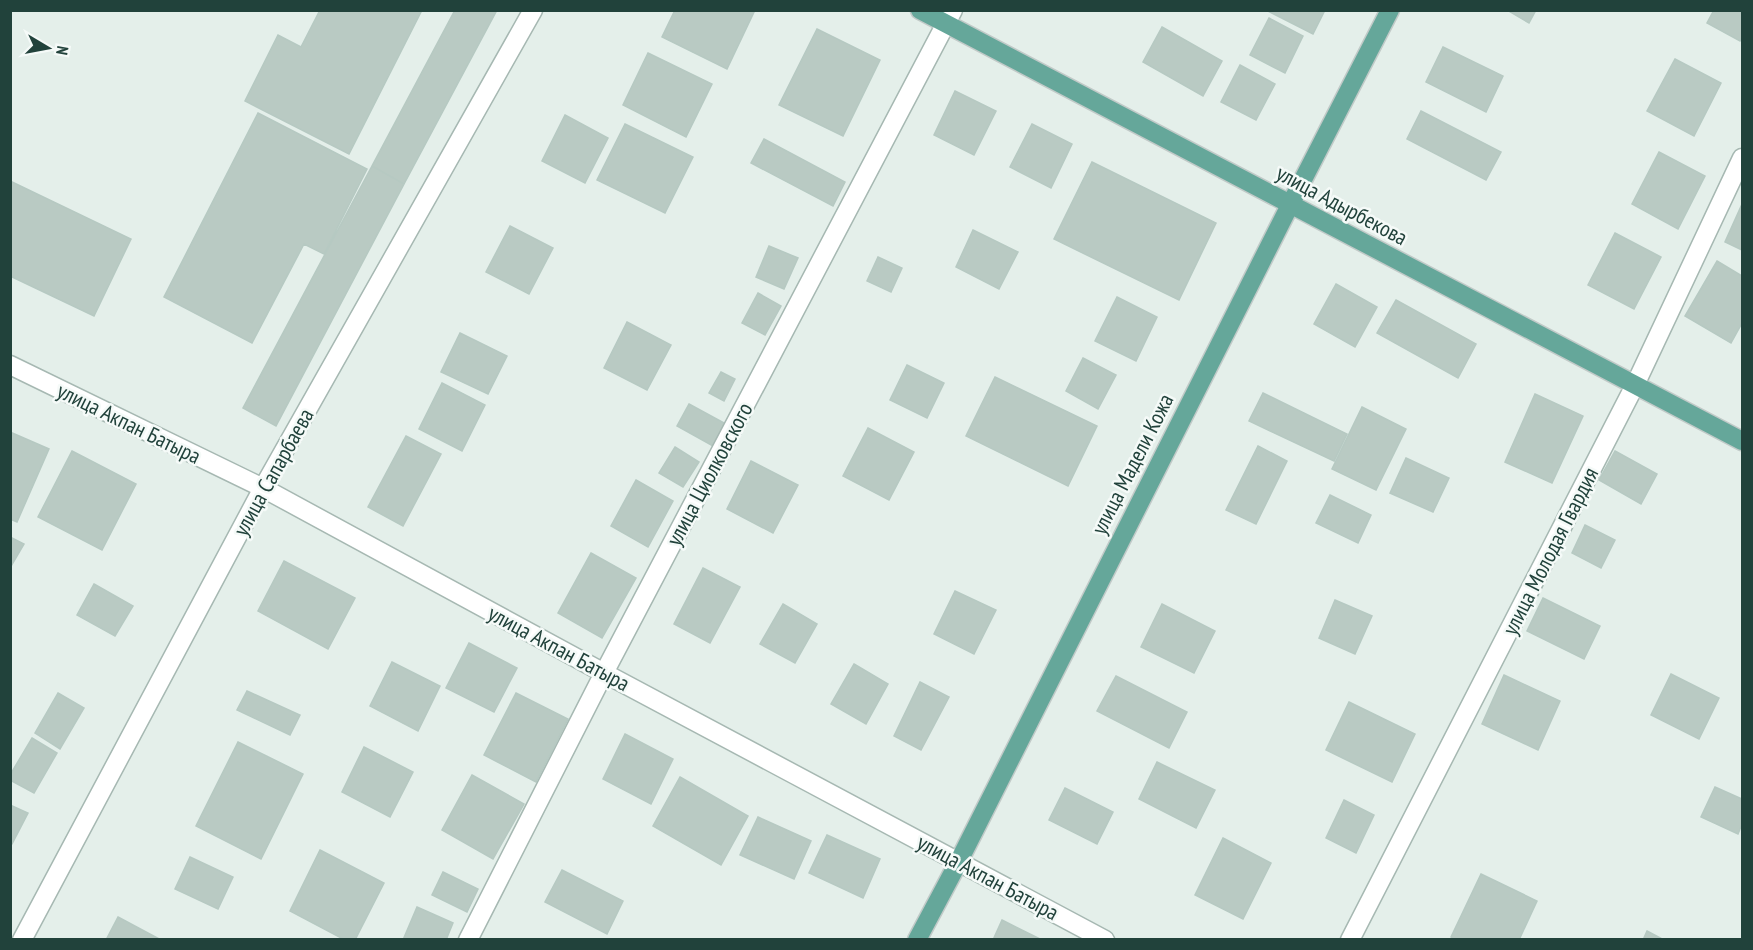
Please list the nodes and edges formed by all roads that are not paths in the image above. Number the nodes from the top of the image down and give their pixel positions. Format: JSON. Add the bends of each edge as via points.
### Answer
{"nodes":[{"id":1,"x":533,"y":10,"type":"edge"},
{"id":2,"x":920,"y":10,"type":"edge"},
{"id":3,"x":1390,"y":10,"type":"edge"},
{"id":4,"x":949,"y":17,"type":"edge"},
{"id":5,"x":1743,"y":158,"type":"edge"},
{"id":6,"x":1290,"y":205,"type":"junction"},
{"id":7,"x":10,"y":365,"type":"edge"},
{"id":8,"x":1635,"y":385,"type":"junction"},
{"id":9,"x":1743,"y":441,"type":"edge"},
{"id":10,"x":263,"y":488,"type":"junction"},
{"id":11,"x":604,"y":673,"type":"junction"},
{"id":12,"x":958,"y":861,"type":"junction"},
{"id":13,"x":22,"y":939,"type":"edge"},
{"id":14,"x":468,"y":939,"type":"edge"},
{"id":15,"x":917,"y":939,"type":"edge"},
{"id":16,"x":1105,"y":939,"type":"edge"},
{"id":17,"x":1350,"y":939,"type":"edge"}],
"edges":[{"from":1,"to":10,"type":"street","name":"улица Сапарбаева"},
{"from":2,"to":4,"type":"main road","name":"улица Адырбекова"},
{"from":3,"to":6,"type":"main road","name":"улица Мадели Кожа"},
{"from":4,"to":6,"type":"main road","name":"улица Адырбекова"},
{"from":4,"to":11,"type":"street","name":"улица Циолковского"},
{"from":5,"to":8,"type":"street","name":"улица Молодая Гвардия"},
{"from":6,"to":8,"type":"main road","name":"улица Адырбекова"},
{"from":6,"to":12,"type":"main road","name":"улица Мадели Кожа"},
{"from":7,"to":10,"type":"street","name":"улица Акпан Батыра"},
{"from":8,"to":9,"type":"main road","name":"улица Адырбекова"},
{"from":8,"to":17,"type":"street","name":"улица Молодая Гвардия"},
{"from":10,"to":11,"type":"street","name":"улица Акпан Батыра"},
{"from":10,"to":13,"type":"street","name":"улица Сапарбаева"},
{"from":11,"to":12,"type":"street","name":"улица Акпан Батыра"},
{"from":11,"to":14,"type":"street","name":"улица Циолковского"},
{"from":12,"to":15,"type":"main road","name":"улица Мадели Кожа"},
{"from":12,"to":16,"type":"street","name":"улица Акпан Батыра"}]}
